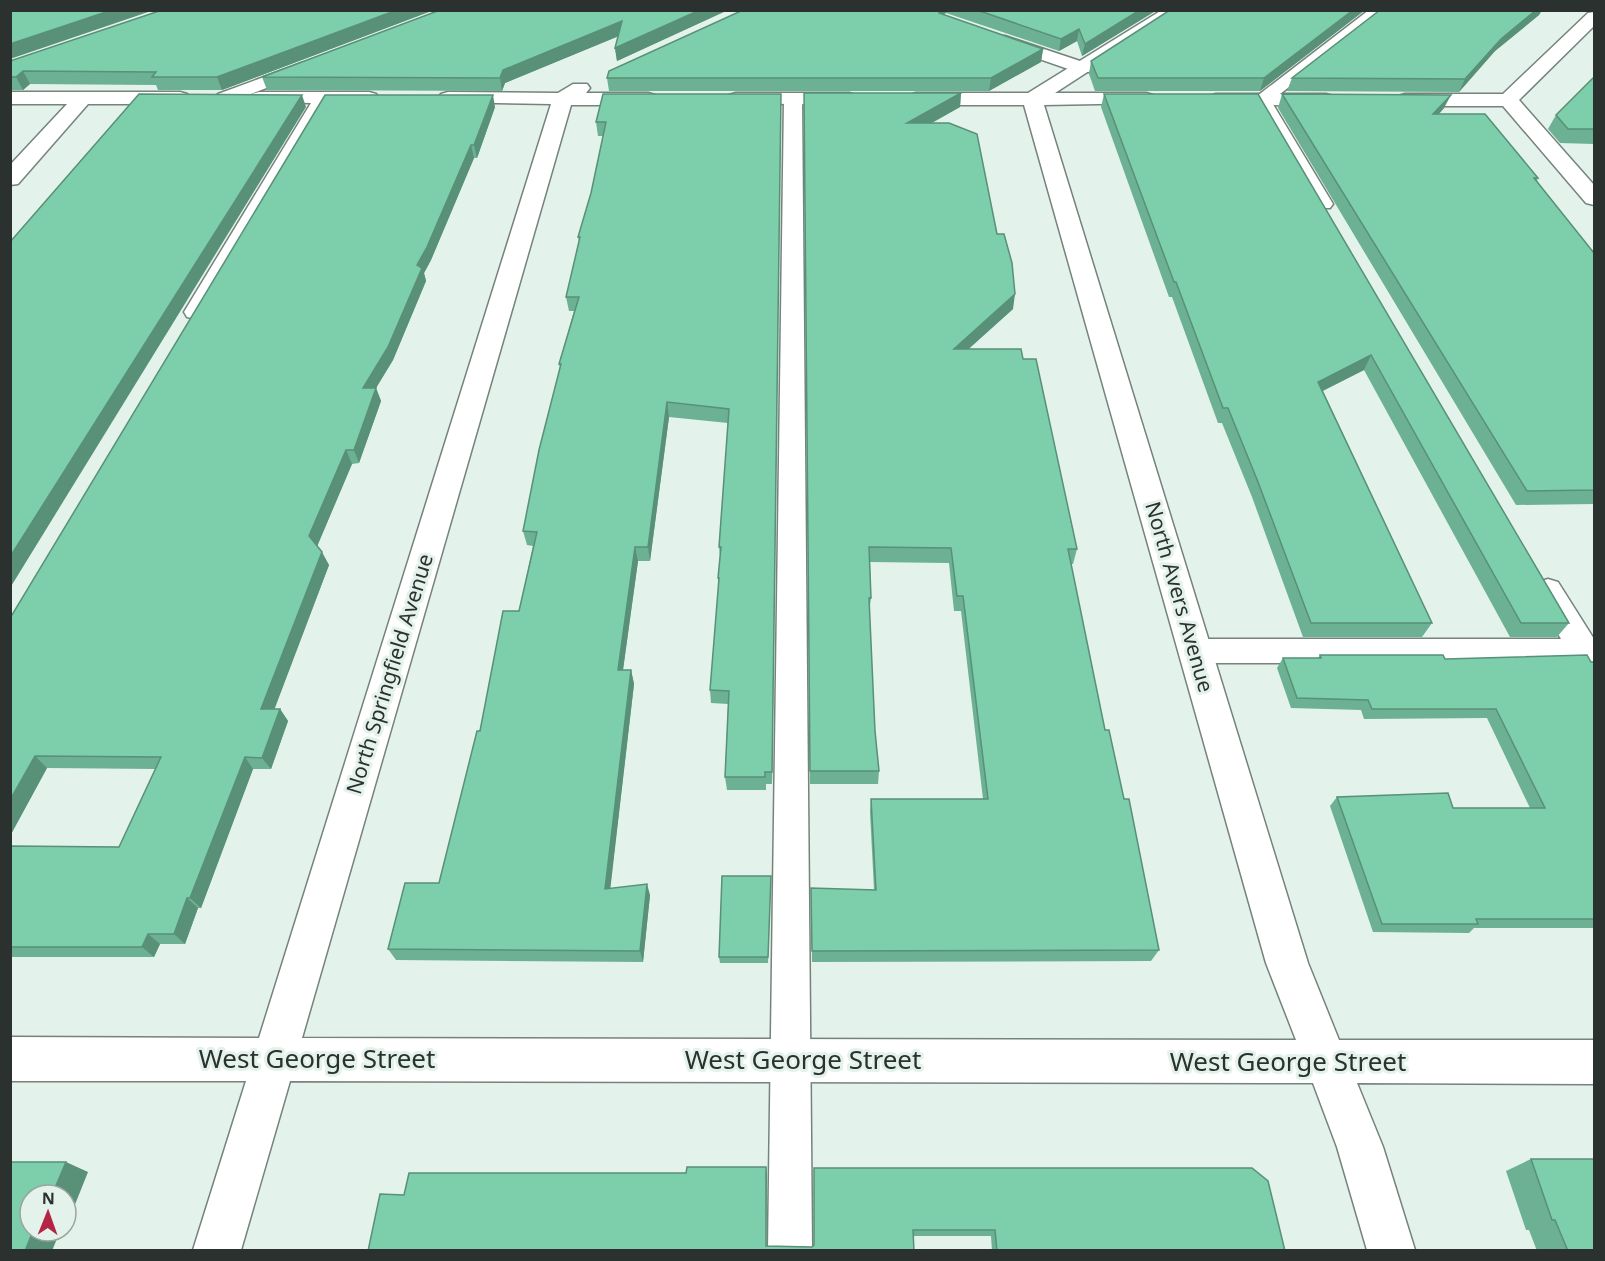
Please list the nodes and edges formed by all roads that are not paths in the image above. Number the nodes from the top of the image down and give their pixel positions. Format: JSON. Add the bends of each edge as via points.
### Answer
{"nodes":[{"id":1,"x":1175,"y":10,"type":"edge"},
{"id":2,"x":1380,"y":10,"type":"edge"},
{"id":3,"x":1594,"y":17,"type":"edge"},
{"id":4,"x":990,"y":36,"type":"edge"},
{"id":5,"x":322,"y":61,"type":"edge"},
{"id":6,"x":1083,"y":68,"type":"junction"},
{"id":7,"x":593,"y":82,"type":"dead end"},
{"id":8,"x":10,"y":98,"type":"edge"},
{"id":9,"x":83,"y":98,"type":"junction"},
{"id":10,"x":224,"y":98,"type":"junction"},
{"id":11,"x":323,"y":98,"type":"junction"},
{"id":12,"x":393,"y":98,"type":"edge"},
{"id":13,"x":429,"y":98,"type":"edge"},
{"id":14,"x":563,"y":98,"type":"junction"},
{"id":15,"x":668,"y":99,"type":"edge"},
{"id":16,"x":714,"y":99,"type":"edge"},
{"id":17,"x":793,"y":99,"type":"junction"},
{"id":18,"x":872,"y":99,"type":"edge"},
{"id":19,"x":895,"y":99,"type":"edge"},
{"id":20,"x":1032,"y":99,"type":"junction"},
{"id":21,"x":1170,"y":99,"type":"edge"},
{"id":22,"x":1192,"y":99,"type":"edge"},
{"id":23,"x":1261,"y":100,"type":"junction"},
{"id":24,"x":1343,"y":100,"type":"edge"},
{"id":25,"x":1389,"y":100,"type":"edge"},
{"id":26,"x":1508,"y":100,"type":"junction"},
{"id":27,"x":10,"y":179,"type":"edge"},
{"id":28,"x":1594,"y":198,"type":"edge"},
{"id":29,"x":1336,"y":227,"type":"edge"},
{"id":30,"x":180,"y":336,"type":"edge"},
{"id":31,"x":1536,"y":568,"type":"edge"},
{"id":32,"x":1195,"y":651,"type":"junction"},
{"id":33,"x":1589,"y":651,"type":"edge"},
{"id":34,"x":10,"y":1059,"type":"edge"},
{"id":35,"x":274,"y":1059,"type":"junction"},
{"id":36,"x":790,"y":1060,"type":"junction"},
{"id":37,"x":1324,"y":1061,"type":"junction"},
{"id":38,"x":1594,"y":1062,"type":"edge"},
{"id":39,"x":218,"y":1251,"type":"edge"},
{"id":40,"x":790,"y":1251,"type":"edge"},
{"id":41,"x":1391,"y":1251,"type":"edge"}],
"edges":[{"from":1,"to":6,"type":"street"},
{"from":2,"to":23,"type":"lane"},
{"from":3,"to":26,"type":"street"},
{"from":4,"to":6,"type":"lane"},
{"from":5,"to":10,"type":"lane"},
{"from":6,"to":20,"type":"street"},
{"from":7,"to":14,"type":"street"},
{"from":8,"to":9,"type":"street"},
{"from":9,"to":10,"type":"street"},
{"from":9,"to":27,"type":"street"},
{"from":10,"to":11,"type":"street"},
{"from":11,"to":12,"type":"street"},
{"from":11,"to":30,"type":"lane"},
{"from":13,"to":14,"type":"street"},
{"from":14,"to":15,"type":"street"},
{"from":14,"to":35,"type":"street","name":"North Springfield Avenue"},
{"from":16,"to":17,"type":"street"},
{"from":17,"to":18,"type":"street"},
{"from":17,"to":36,"type":"lane"},
{"from":19,"to":20,"type":"street"},
{"from":20,"to":21,"type":"street"},
{"from":20,"to":32,"type":"street","name":"North Avers Avenue"},
{"from":22,"to":23,"type":"street"},
{"from":23,"to":24,"type":"street"},
{"from":23,"to":29,"type":"lane"},
{"from":25,"to":26,"type":"street"},
{"from":26,"to":28,"type":"street"},
{"from":31,"to":33,"type":"lane"},
{"from":32,"to":33,"type":"lane"},
{"from":32,"to":37,"type":"street","name":"North Avers Avenue","via":[[1287,963]]},
{"from":34,"to":35,"type":"street","name":"West George Street"},
{"from":35,"to":36,"type":"street","name":"West George Street"},
{"from":35,"to":39,"type":"street","name":"North Springfield Avenue"},
{"from":36,"to":37,"type":"street","name":"West George Street"},
{"from":36,"to":40,"type":"lane"},
{"from":37,"to":38,"type":"street","name":"West George Street"},
{"from":37,"to":41,"type":"street","name":"North Avers Avenue","via":[[1360,1148]]}]}
